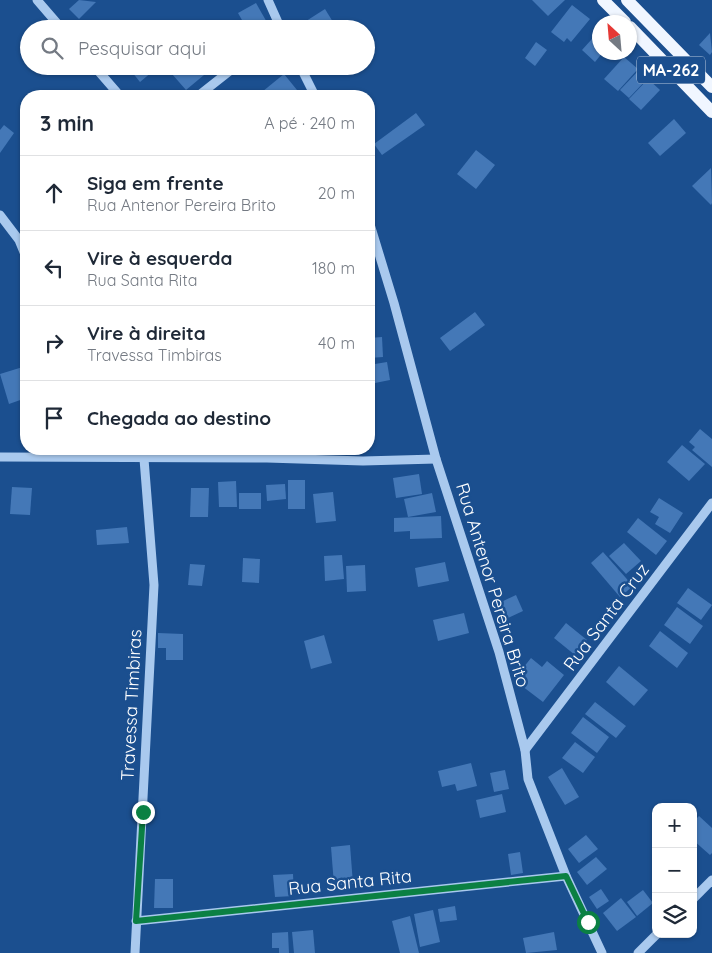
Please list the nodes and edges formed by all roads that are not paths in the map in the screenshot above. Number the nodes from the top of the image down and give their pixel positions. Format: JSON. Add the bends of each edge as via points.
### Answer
{"nodes":[{"id":1,"x":38,"y":0,"type":"edge"},
{"id":2,"x":268,"y":0,"type":"edge"},
{"id":3,"x":603,"y":0,"type":"edge"},
{"id":4,"x":627,"y":0,"type":"edge"},
{"id":5,"x":618,"y":15,"type":"edge"},
{"id":6,"x":55,"y":20,"type":"edge"},
{"id":7,"x":277,"y":20,"type":"edge"},
{"id":8,"x":637,"y":35,"type":"edge"},
{"id":9,"x":102,"y":75,"type":"edge"},
{"id":10,"x":225,"y":75,"type":"edge"},
{"id":11,"x":304,"y":75,"type":"edge"},
{"id":12,"x":712,"y":87,"type":"edge"},
{"id":13,"x":115,"y":90,"type":"edge"},
{"id":14,"x":206,"y":90,"type":"edge"},
{"id":15,"x":312,"y":90,"type":"edge"},
{"id":16,"x":712,"y":112,"type":"edge"},
{"id":17,"x":0,"y":215,"type":"edge"},
{"id":18,"x":19,"y":240,"type":"edge"},
{"id":19,"x":375,"y":241,"type":"edge"},
{"id":20,"x":48,"y":455,"type":"edge"},
{"id":21,"x":116,"y":455,"type":"edge"},
{"id":22,"x":266,"y":455,"type":"edge"},
{"id":23,"x":0,"y":457,"type":"edge"},
{"id":24,"x":144,"y":458,"type":"junction"},
{"id":25,"x":267,"y":458,"type":"junction"},
{"id":26,"x":436,"y":459,"type":"junction"},
{"id":27,"x":712,"y":503,"type":"edge"},
{"id":28,"x":525,"y":750,"type":"junction"},
{"id":29,"x":566,"y":876,"type":"junction"},
{"id":30,"x":711,"y":883,"type":"edge"},
{"id":31,"x":697,"y":895,"type":"edge"},
{"id":32,"x":136,"y":921,"type":"junction"},
{"id":33,"x":653,"y":938,"type":"edge"},
{"id":34,"x":135,"y":953,"type":"edge"},
{"id":35,"x":602,"y":953,"type":"edge"},
{"id":36,"x":638,"y":953,"type":"edge"}],
"edges":[{"from":1,"to":6,"type":"street"},
{"from":2,"to":7,"type":"street"},
{"from":3,"to":5,"type":"main road"},
{"from":4,"to":12,"type":"main road","number":"MA-262"},
{"from":8,"to":16,"type":"main road","number":"MA-262"},
{"from":9,"to":13,"type":"street"},
{"from":10,"to":14,"type":"street"},
{"from":11,"to":15,"type":"street"},
{"from":17,"to":18,"type":"street"},
{"from":19,"to":26,"type":"street","name":"Rua Antenor Pereira Brito"},
{"from":20,"to":23,"type":"street"},
{"from":21,"to":24,"type":"street"},
{"from":22,"to":25,"type":"street"},
{"from":24,"to":25,"type":"street"},
{"from":24,"to":32,"type":"street","name":"Travessa Timbiras","via":[[154,585]]},
{"from":25,"to":26,"type":"street"},
{"from":26,"to":28,"type":"street","name":"Rua Antenor Pereira Brito","via":[[499,652]]},
{"from":27,"to":28,"type":"street","name":"Rua Santa Cruz"},
{"from":28,"to":29,"type":"street","name":"Rua Antenor Pereira Brito","via":[[528,779]]},
{"from":29,"to":32,"type":"street","name":"Rua Santa Rita"},
{"from":29,"to":35,"type":"street","name":"Rua Antenor Pereira Brito"},
{"from":30,"to":31,"type":"street"},
{"from":32,"to":34,"type":"street","name":"Travessa Timbiras"},
{"from":33,"to":36,"type":"street"}]}
